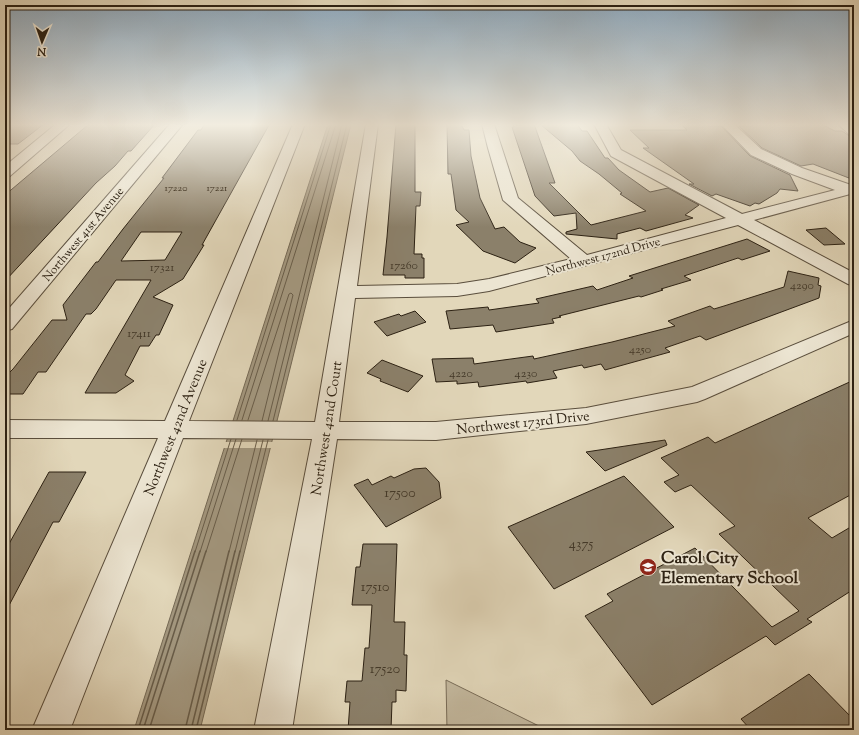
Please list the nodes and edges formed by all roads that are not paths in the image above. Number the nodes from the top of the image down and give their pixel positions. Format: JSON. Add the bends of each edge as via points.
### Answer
{"nodes":[{"id":1,"x":23,"y":158,"type":"edge"},
{"id":2,"x":148,"y":158,"type":"edge"},
{"id":3,"x":285,"y":158,"type":"edge"},
{"id":4,"x":367,"y":158,"type":"edge"},
{"id":5,"x":497,"y":158,"type":"edge"},
{"id":6,"x":626,"y":158,"type":"edge"},
{"id":7,"x":770,"y":158,"type":"edge"},
{"id":8,"x":5,"y":173,"type":"edge"},
{"id":9,"x":852,"y":190,"type":"edge"},
{"id":10,"x":740,"y":219,"type":"junction"},
{"id":11,"x":584,"y":261,"type":"junction"},
{"id":12,"x":854,"y":280,"type":"edge"},
{"id":13,"x":348,"y":292,"type":"junction"},
{"id":14,"x":5,"y":325,"type":"edge"},
{"id":15,"x":854,"y":326,"type":"edge"},
{"id":16,"x":5,"y":429,"type":"edge"},
{"id":17,"x":175,"y":429,"type":"junction"},
{"id":18,"x":326,"y":430,"type":"junction"},
{"id":19,"x":51,"y":730,"type":"edge"},
{"id":20,"x":274,"y":730,"type":"edge"}],
"edges":[{"from":1,"to":8,"type":"street"},
{"from":2,"to":14,"type":"street","name":"Northwest 41st Avenue"},
{"from":3,"to":17,"type":"street","name":"Northwest 42nd Avenue"},
{"from":4,"to":13,"type":"street","name":"Northwest 42nd Court"},
{"from":5,"to":11,"type":"street","via":[[511,200]]},
{"from":6,"to":10,"type":"street"},
{"from":7,"to":9,"type":"street","via":[[797,171]]},
{"from":9,"to":10,"type":"street","name":"Northwest 172nd Drive"},
{"from":10,"to":11,"type":"street","name":"Northwest 172nd Drive"},
{"from":10,"to":12,"type":"street"},
{"from":11,"to":13,"type":"street","name":"Northwest 172nd Drive","via":[[489,285],[457,290]]},
{"from":13,"to":18,"type":"street","name":"Northwest 42nd Court"},
{"from":15,"to":18,"type":"street","name":"Northwest 173rd Drive","via":[[697,394],[586,416],[436,431]]},
{"from":16,"to":17,"type":"street","name":"Northwest 173rd Drive"},
{"from":17,"to":18,"type":"street","name":"Northwest 173rd Drive"},
{"from":17,"to":19,"type":"street","name":"Northwest 42nd Avenue"},
{"from":18,"to":20,"type":"street","name":"Northwest 42nd Court"}]}
